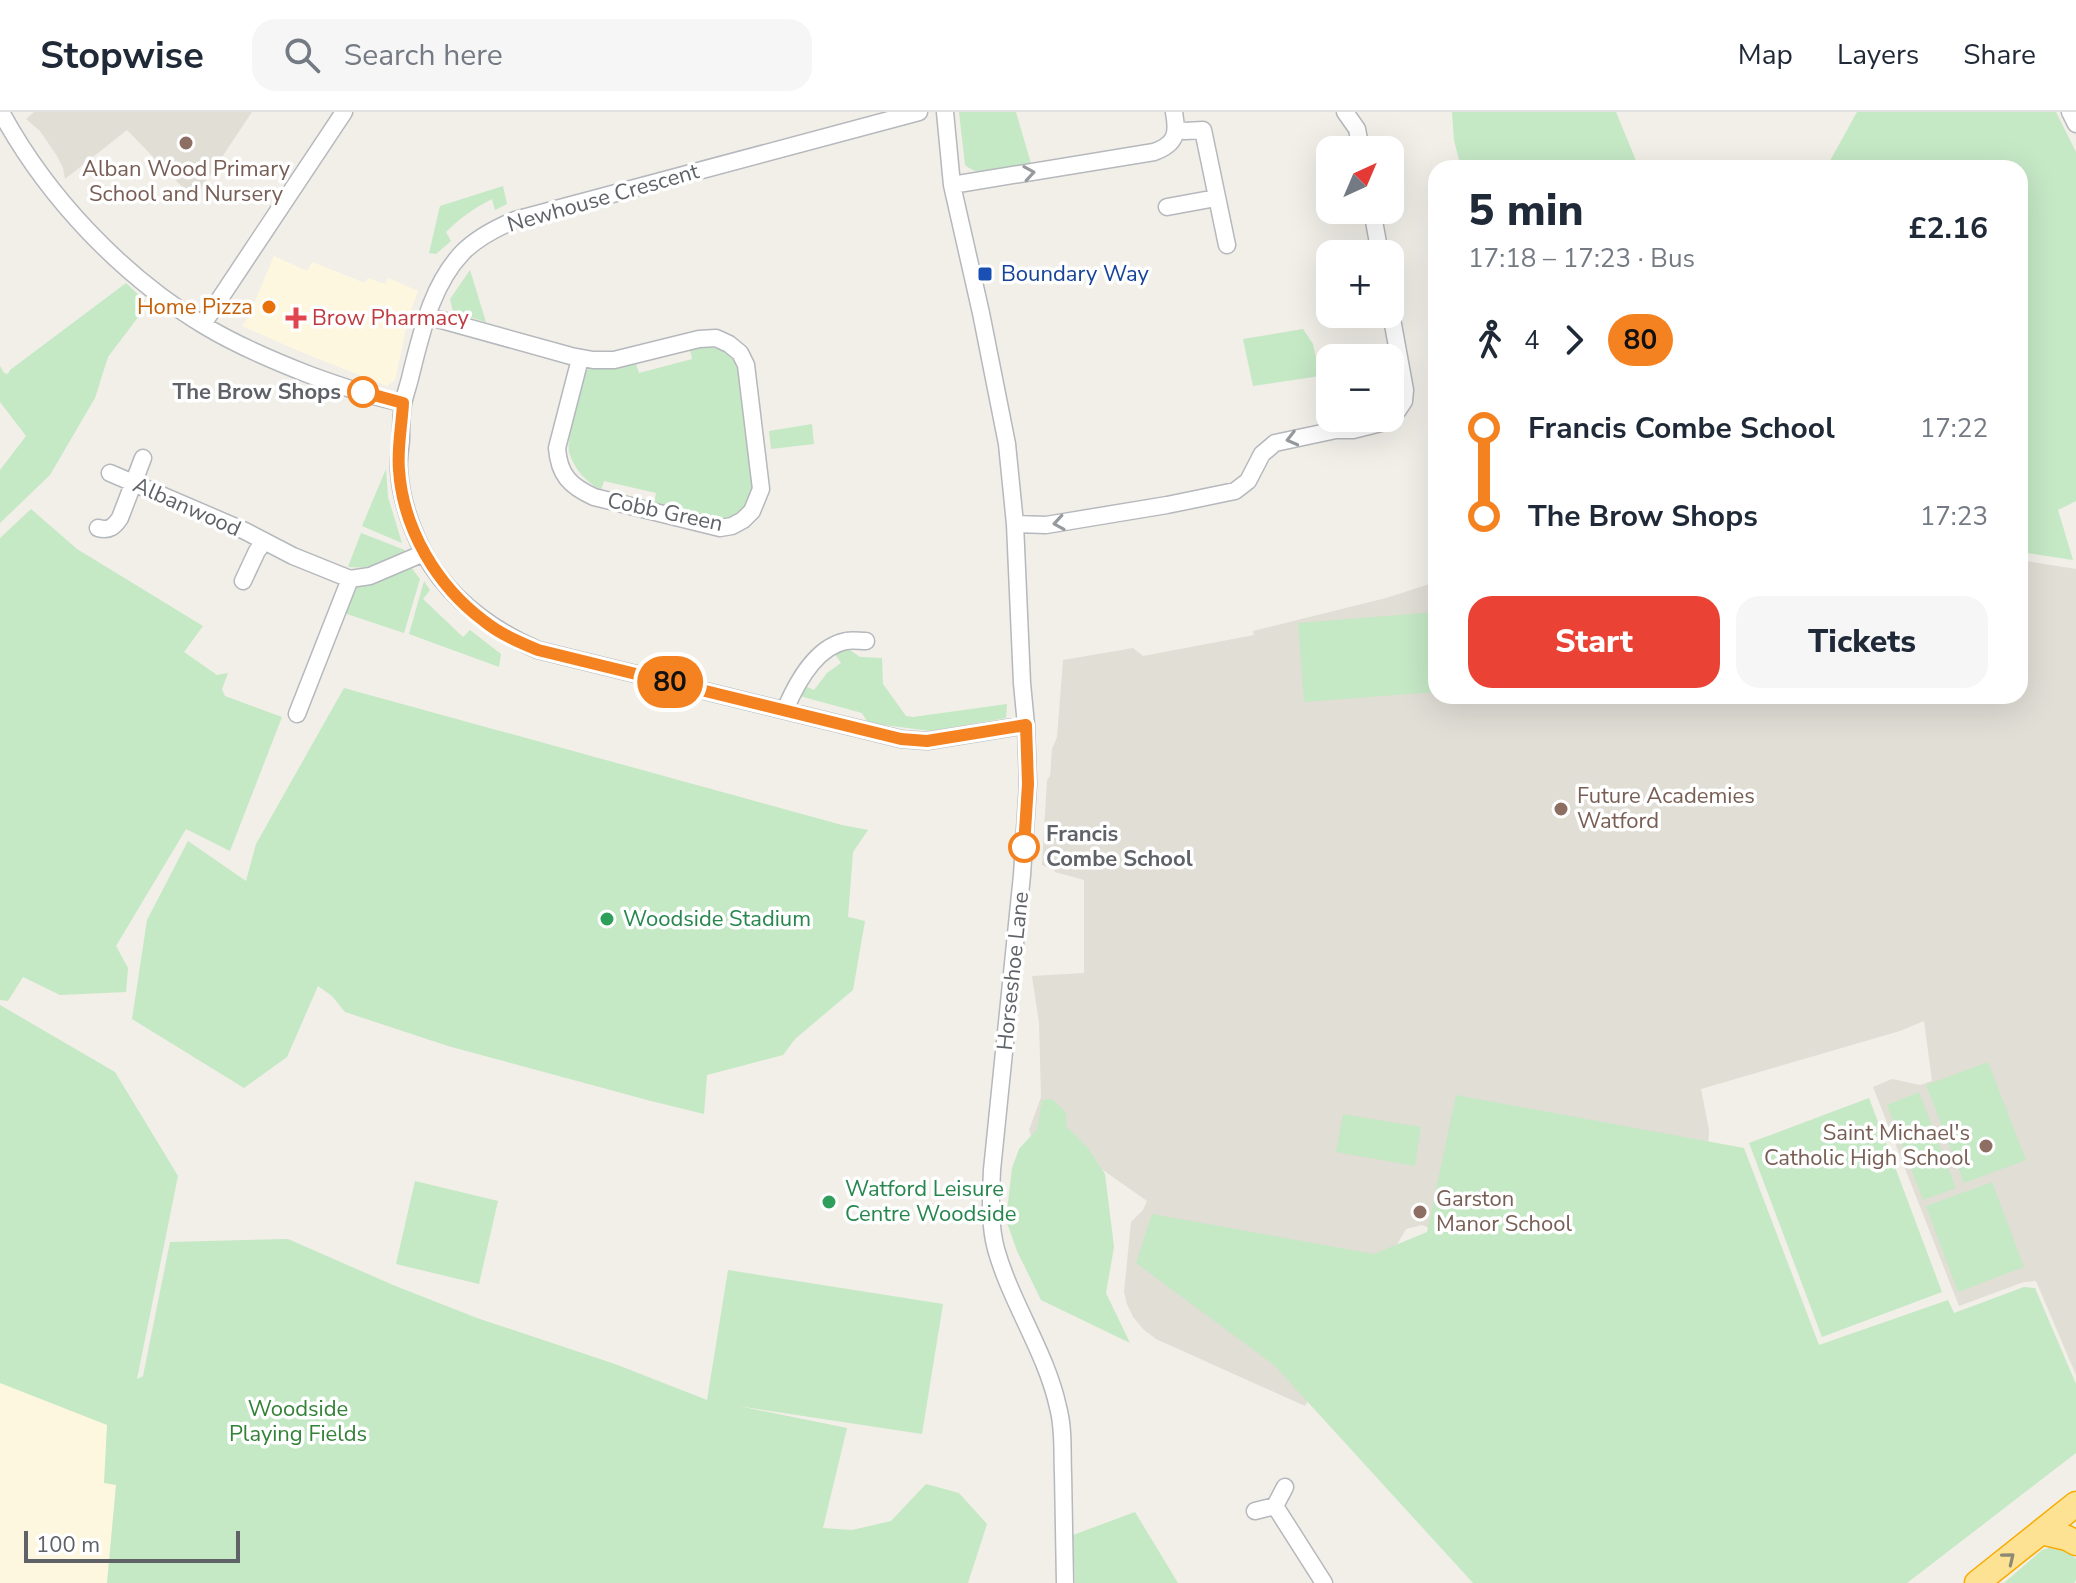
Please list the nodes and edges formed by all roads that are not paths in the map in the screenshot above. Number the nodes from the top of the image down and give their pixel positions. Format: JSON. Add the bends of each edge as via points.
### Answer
{"nodes":[{"id":1,"x":1,"y":112,"type":"edge"},
{"id":2,"x":344,"y":112,"type":"edge"},
{"id":3,"x":919,"y":112,"type":"edge"},
{"id":4,"x":945,"y":112,"type":"edge"},
{"id":5,"x":1174,"y":112,"type":"edge"},
{"id":6,"x":1345,"y":112,"type":"edge"},
{"id":7,"x":2070,"y":112,"type":"edge"},
{"id":8,"x":2076,"y":124,"type":"edge"},
{"id":9,"x":1177,"y":129,"type":"junction"},
{"id":10,"x":1358,"y":136,"type":"edge"},
{"id":11,"x":952,"y":185,"type":"junction"},
{"id":12,"x":1216,"y":198,"type":"junction"},
{"id":13,"x":1167,"y":207,"type":"dead end"},
{"id":14,"x":1227,"y":245,"type":"dead end"},
{"id":15,"x":427,"y":316,"type":"junction"},
{"id":16,"x":203,"y":324,"type":"junction"},
{"id":17,"x":1394,"y":328,"type":"edge"},
{"id":18,"x":580,"y":359,"type":"junction"},
{"id":19,"x":403,"y":403,"type":"junction"},
{"id":20,"x":143,"y":458,"type":"dead end"},
{"id":21,"x":110,"y":473,"type":"dead end"},
{"id":22,"x":133,"y":483,"type":"junction"},
{"id":23,"x":1015,"y":524,"type":"junction"},
{"id":24,"x":98,"y":528,"type":"dead end"},
{"id":25,"x":264,"y":542,"type":"junction"},
{"id":26,"x":424,"y":553,"type":"junction"},
{"id":27,"x":350,"y":579,"type":"junction"},
{"id":28,"x":243,"y":581,"type":"dead end"},
{"id":29,"x":866,"y":641,"type":"dead end"},
{"id":30,"x":785,"y":710,"type":"junction"},
{"id":31,"x":297,"y":714,"type":"dead end"},
{"id":32,"x":1026,"y":725,"type":"junction"},
{"id":33,"x":1285,"y":1487,"type":"dead end"},
{"id":34,"x":2076,"y":1504,"type":"edge"},
{"id":35,"x":1275,"y":1506,"type":"junction"},
{"id":36,"x":1255,"y":1511,"type":"dead end"},
{"id":37,"x":2041,"y":1532,"type":"junction"},
{"id":38,"x":2076,"y":1543,"type":"edge"},
{"id":39,"x":1065,"y":1583,"type":"edge"},
{"id":40,"x":1324,"y":1583,"type":"edge"},
{"id":41,"x":1977,"y":1583,"type":"edge"}],
"edges":[{"from":1,"to":16,"type":"street","via":[[56,196],[159,295]]},
{"from":2,"to":16,"type":"street"},
{"from":3,"to":15,"type":"street","name":"Newhouse Crescent","via":[[495,228],[454,263]]},
{"from":4,"to":11,"type":"street","name":"Horseshoe Lane"},
{"from":5,"to":9,"type":"street"},
{"from":6,"to":10,"type":"street"},
{"from":7,"to":8,"type":"street"},
{"from":11,"to":9,"type":"street","one_way":true,"via":[[1154,152],[1168,146]]},
{"from":9,"to":12,"type":"street","via":[[1203,130]]},
{"from":11,"to":23,"type":"street","name":"Horseshoe Lane","via":[[1007,444]]},
{"from":12,"to":13,"type":"street"},
{"from":12,"to":14,"type":"street"},
{"from":15,"to":18,"type":"street","name":"Cobb Green"},
{"from":15,"to":19,"type":"street","name":"Newhouse Crescent"},
{"from":16,"to":19,"type":"street","via":[[273,361]]},
{"from":17,"to":23,"type":"street","one_way":true,"via":[[1405,390],[1404,401],[1390,419],[1275,443],[1235,491],[1068,522]]},
{"from":18,"to":18,"type":"street","name":"Cobb Green","via":[[614,360],[716,338],[740,353],[746,365],[761,489],[752,511],[720,528],[576,489],[558,462],[557,448]]},
{"from":19,"to":26,"type":"street","name":"Newhouse Crescent","via":[[398,469]]},
{"from":20,"to":22,"type":"street"},
{"from":21,"to":22,"type":"street","name":"Albanwood"},
{"from":22,"to":24,"type":"street","via":[[115,526]]},
{"from":22,"to":25,"type":"street","name":"Albanwood"},
{"from":23,"to":32,"type":"street","name":"Horseshoe Lane"},
{"from":25,"to":27,"type":"street","name":"Albanwood"},
{"from":25,"to":28,"type":"street","name":"Albanwood"},
{"from":26,"to":27,"type":"street"},
{"from":26,"to":30,"type":"street","name":"Newhouse Crescent","via":[[460,601],[485,622],[538,650]]},
{"from":27,"to":31,"type":"street","via":[[311,698]]},
{"from":29,"to":30,"type":"street","via":[[845,641],[818,657],[797,683]]},
{"from":30,"to":32,"type":"street","name":"Newhouse Crescent","via":[[927,741]]},
{"from":32,"to":39,"type":"street","name":"Horseshoe Lane","via":[[1022,875],[991,1209],[1000,1260],[1058,1403]]},
{"from":33,"to":35,"type":"street"},
{"from":34,"to":37,"type":"highway"},
{"from":35,"to":36,"type":"street"},
{"from":35,"to":40,"type":"street"},
{"from":37,"to":38,"type":"highway"},
{"from":41,"to":37,"type":"highway","one_way":true}]}
